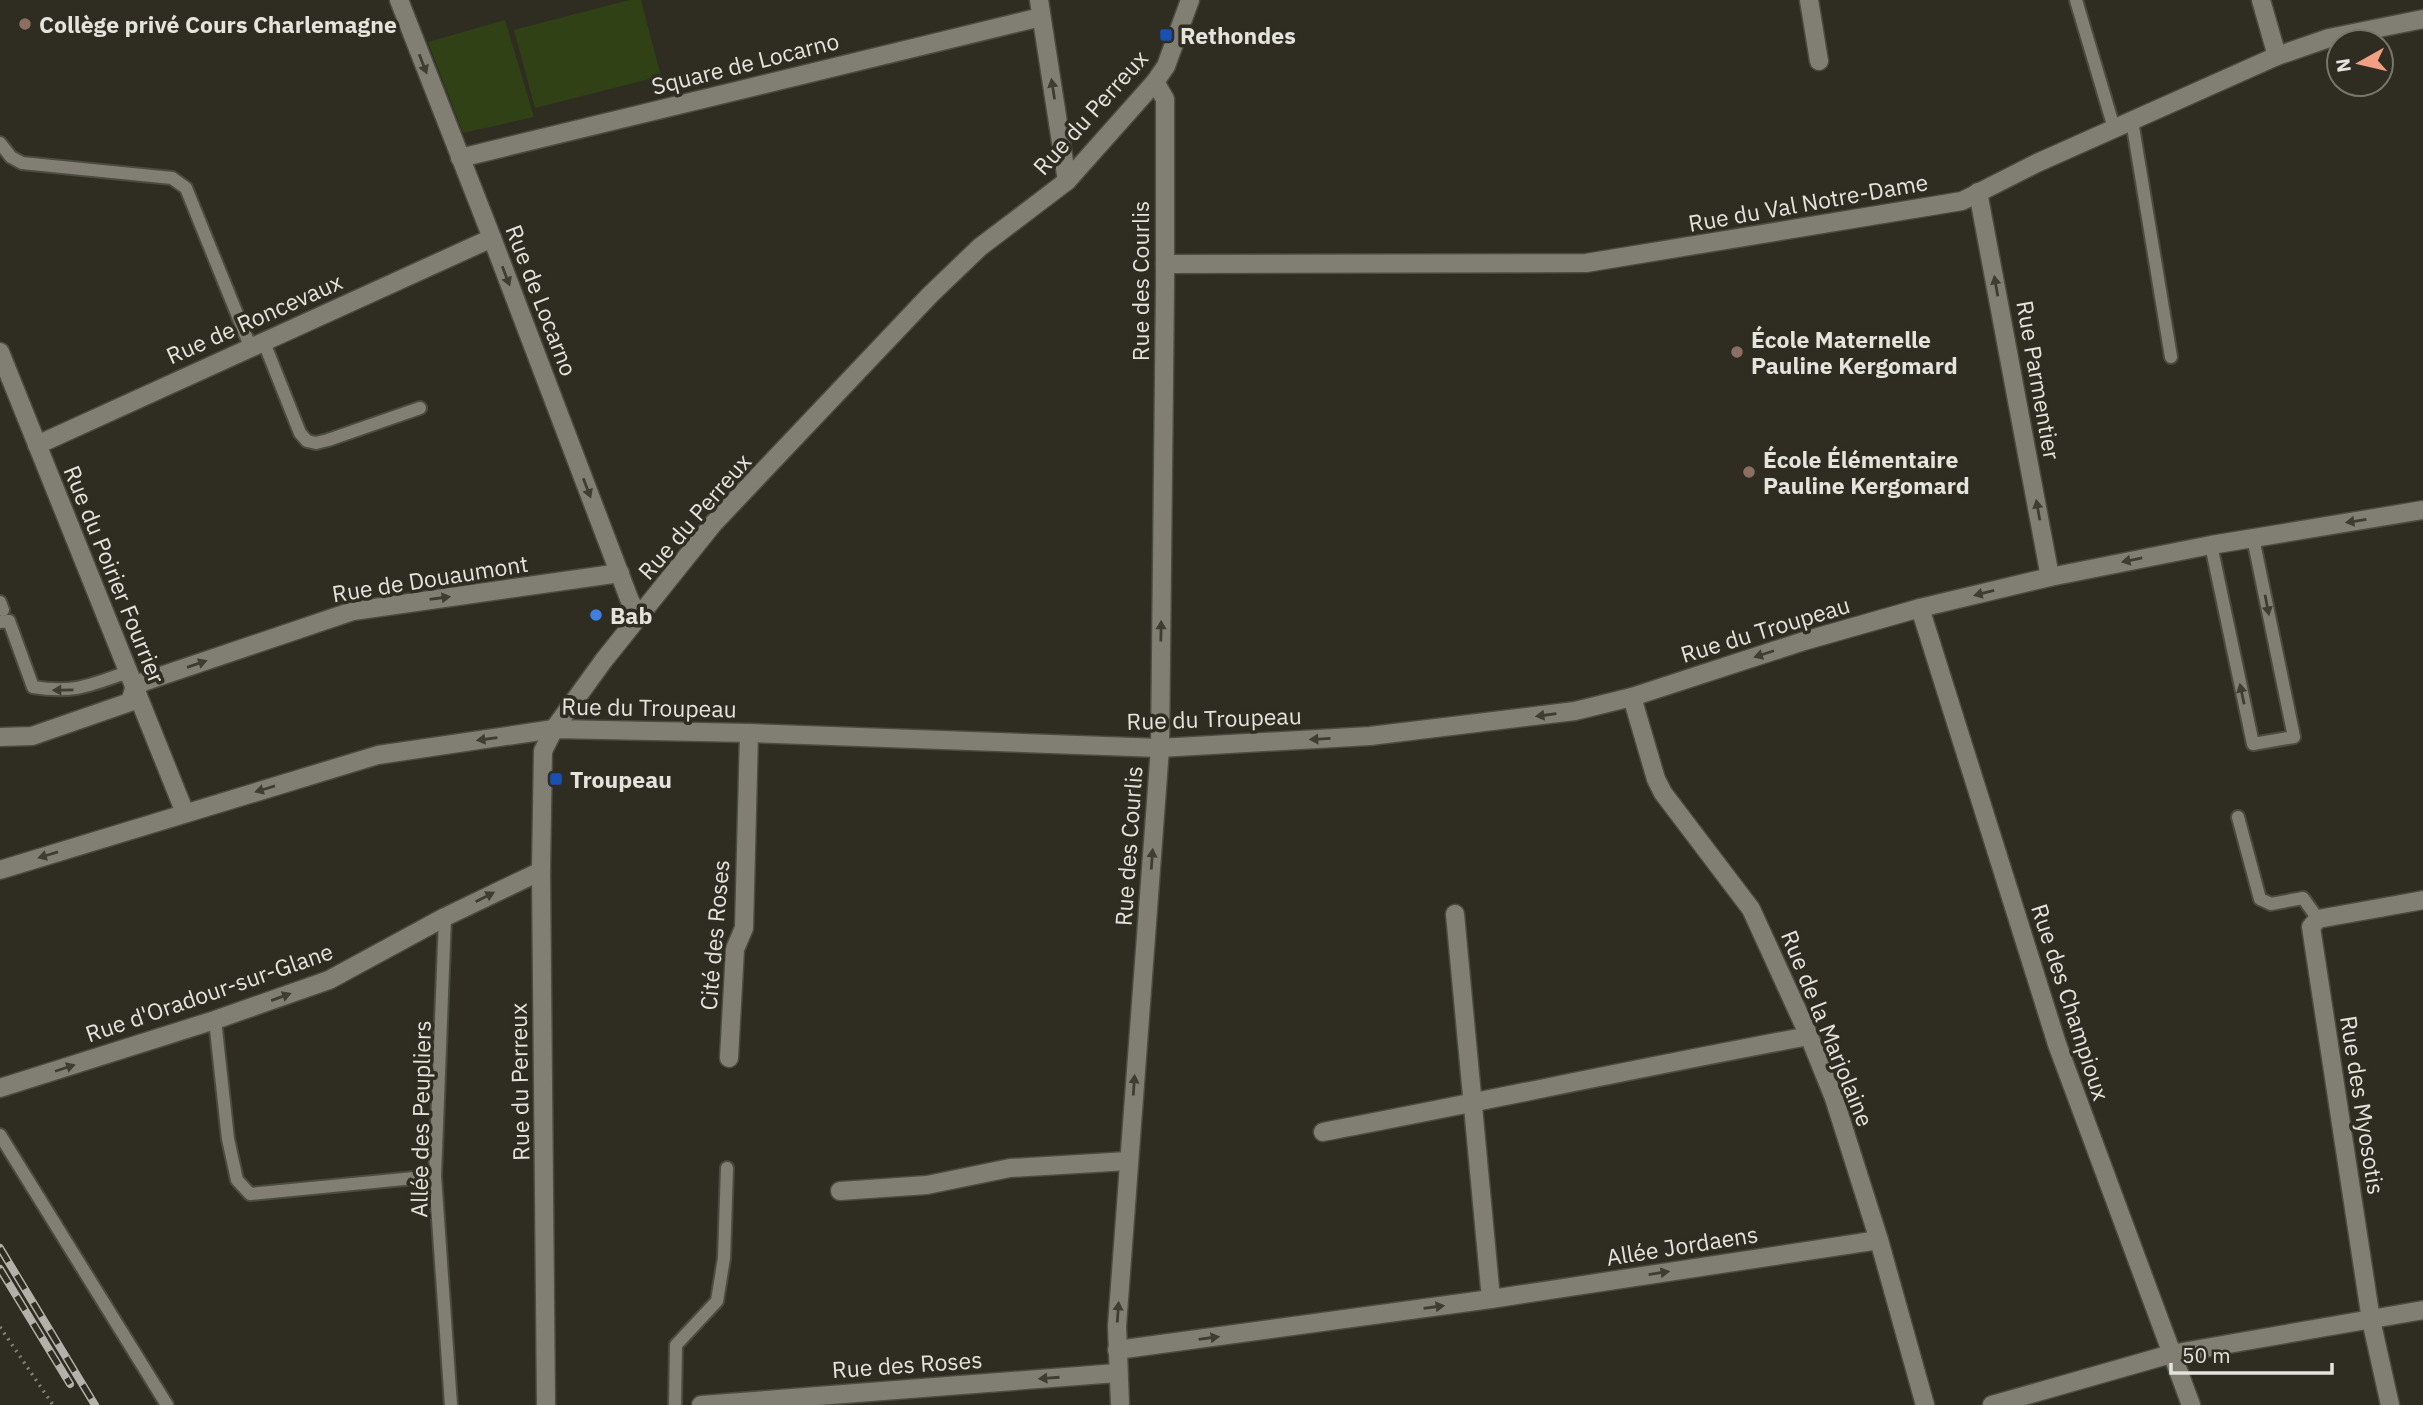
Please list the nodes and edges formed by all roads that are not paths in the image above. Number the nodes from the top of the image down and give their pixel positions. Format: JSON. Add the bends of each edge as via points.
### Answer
{"nodes":[{"id":1,"x":399,"y":0,"type":"edge"},
{"id":2,"x":1190,"y":0,"type":"edge"},
{"id":3,"x":1809,"y":0,"type":"edge"},
{"id":4,"x":2076,"y":0,"type":"edge"},
{"id":5,"x":2261,"y":0,"type":"edge"},
{"id":6,"x":1040,"y":8,"type":"edge"},
{"id":7,"x":2423,"y":19,"type":"edge"},
{"id":8,"x":2277,"y":56,"type":"junction"},
{"id":9,"x":1819,"y":61,"type":"dead end"},
{"id":10,"x":1155,"y":82,"type":"junction"},
{"id":11,"x":2132,"y":121,"type":"junction"},
{"id":12,"x":2114,"y":128,"type":"junction"},
{"id":13,"x":0,"y":143,"type":"edge"},
{"id":14,"x":460,"y":158,"type":"junction"},
{"id":15,"x":1067,"y":181,"type":"junction"},
{"id":16,"x":1978,"y":192,"type":"junction"},
{"id":17,"x":492,"y":238,"type":"junction"},
{"id":18,"x":1165,"y":264,"type":"junction"},
{"id":19,"x":256,"y":343,"type":"junction"},
{"id":20,"x":0,"y":352,"type":"edge"},
{"id":21,"x":2171,"y":356,"type":"dead end"},
{"id":22,"x":419,"y":408,"type":"dead end"},
{"id":23,"x":37,"y":445,"type":"junction"},
{"id":24,"x":2423,"y":510,"type":"edge"},
{"id":25,"x":2253,"y":538,"type":"junction"},
{"id":26,"x":2211,"y":545,"type":"junction"},
{"id":27,"x":620,"y":573,"type":"junction"},
{"id":28,"x":2050,"y":577,"type":"junction"},
{"id":29,"x":1920,"y":608,"type":"junction"},
{"id":30,"x":1,"y":611,"type":"edge"},
{"id":31,"x":640,"y":617,"type":"junction"},
{"id":32,"x":128,"y":672,"type":"junction"},
{"id":33,"x":134,"y":689,"type":"junction"},
{"id":34,"x":1632,"y":697,"type":"junction"},
{"id":35,"x":554,"y":729,"type":"junction"},
{"id":36,"x":750,"y":733,"type":"junction"},
{"id":37,"x":0,"y":737,"type":"edge"},
{"id":38,"x":1160,"y":748,"type":"junction"},
{"id":39,"x":185,"y":813,"type":"junction"},
{"id":40,"x":2238,"y":817,"type":"dead end"},
{"id":41,"x":0,"y":870,"type":"edge"},
{"id":42,"x":541,"y":871,"type":"junction"},
{"id":43,"x":2423,"y":900,"type":"edge"},
{"id":44,"x":1455,"y":914,"type":"dead end"},
{"id":45,"x":445,"y":917,"type":"junction"},
{"id":46,"x":2318,"y":919,"type":"junction"},
{"id":47,"x":215,"y":1020,"type":"junction"},
{"id":48,"x":1809,"y":1036,"type":"junction"},
{"id":49,"x":729,"y":1058,"type":"dead end"},
{"id":50,"x":0,"y":1088,"type":"edge"},
{"id":51,"x":1473,"y":1104,"type":"junction"},
{"id":52,"x":1323,"y":1132,"type":"dead end"},
{"id":53,"x":0,"y":1135,"type":"edge"},
{"id":54,"x":1128,"y":1161,"type":"junction"},
{"id":55,"x":727,"y":1168,"type":"dead end"},
{"id":56,"x":435,"y":1177,"type":"junction"},
{"id":57,"x":840,"y":1191,"type":"dead end"},
{"id":58,"x":1879,"y":1240,"type":"junction"},
{"id":59,"x":1491,"y":1299,"type":"junction"},
{"id":60,"x":2423,"y":1310,"type":"edge"},
{"id":61,"x":2371,"y":1320,"type":"junction"},
{"id":62,"x":1117,"y":1350,"type":"junction"},
{"id":63,"x":2171,"y":1354,"type":"junction"},
{"id":64,"x":1117,"y":1373,"type":"junction"},
{"id":65,"x":167,"y":1405,"type":"edge"},
{"id":66,"x":452,"y":1405,"type":"edge"},
{"id":67,"x":546,"y":1405,"type":"edge"},
{"id":68,"x":676,"y":1405,"type":"edge"},
{"id":69,"x":701,"y":1405,"type":"edge"},
{"id":70,"x":1120,"y":1405,"type":"edge"},
{"id":71,"x":1925,"y":1405,"type":"edge"},
{"id":72,"x":1992,"y":1405,"type":"edge"},
{"id":73,"x":2191,"y":1405,"type":"edge"},
{"id":74,"x":2390,"y":1405,"type":"edge"}],
"edges":[{"from":1,"to":14,"type":"street","name":"Rue de Locarno","one_way":true},
{"from":2,"to":10,"type":"street","name":"Rue du Perreux","via":[[1166,66]]},
{"from":3,"to":9,"type":"street"},
{"from":4,"to":12,"type":"lane"},
{"from":5,"to":8,"type":"street"},
{"from":6,"to":14,"type":"street","name":"Square de Locarno"},
{"from":15,"to":6,"type":"street","one_way":true},
{"from":7,"to":8,"type":"street","name":"Rue du Val Notre-Dame","via":[[2329,38]]},
{"from":8,"to":11,"type":"street","name":"Rue du Val Notre-Dame"},
{"from":10,"to":15,"type":"street","name":"Rue du Perreux"},
{"from":10,"to":18,"type":"street","name":"Rue des Courlis","via":[[1165,99]]},
{"from":11,"to":12,"type":"street","name":"Rue du Val Notre-Dame"},
{"from":11,"to":21,"type":"lane"},
{"from":12,"to":16,"type":"street","name":"Rue du Val Notre-Dame"},
{"from":13,"to":19,"type":"lane","via":[[22,163],[180,181]]},
{"from":14,"to":17,"type":"street","name":"Rue de Locarno"},
{"from":15,"to":31,"type":"street","name":"Rue du Perreux","via":[[980,247],[930,295],[713,524]]},
{"from":16,"to":18,"type":"street","name":"Rue du Val Notre-Dame","via":[[1962,201],[1586,263]]},
{"from":28,"to":16,"type":"street","name":"Rue Parmentier","one_way":true},
{"from":17,"to":19,"type":"street","name":"Rue de Roncevaux"},
{"from":17,"to":27,"type":"street","name":"Rue de Locarno","one_way":true},
{"from":38,"to":18,"type":"street","name":"Rue des Courlis","one_way":true},
{"from":19,"to":22,"type":"lane","via":[[307,442],[328,440]]},
{"from":19,"to":23,"type":"street","name":"Rue de Roncevaux"},
{"from":20,"to":23,"type":"street","name":"Rue du Poirier Fourrier"},
{"from":23,"to":32,"type":"street","name":"Rue du Poirier Fourrier"},
{"from":24,"to":25,"type":"street","name":"Rue du Troupeau","one_way":true},
{"from":25,"to":26,"type":"street","name":"Rue du Troupeau"},
{"from":25,"to":26,"type":"lane","one_way":true,"via":[[2294,737],[2253,744]]},
{"from":26,"to":28,"type":"street","name":"Rue du Troupeau","one_way":true},
{"from":27,"to":31,"type":"street","name":"Rue de Locarno"},
{"from":33,"to":27,"type":"street","name":"Rue de Douaumont","one_way":true,"via":[[142,682],[353,611]]},
{"from":28,"to":29,"type":"street","name":"Rue du Troupeau","one_way":true},
{"from":29,"to":34,"type":"street","name":"Rue du Troupeau","one_way":true},
{"from":29,"to":63,"type":"street","name":"Rue des Champioux","via":[[2057,1044]]},
{"from":32,"to":30,"type":"lane","one_way":true,"via":[[78,689],[33,687]]},
{"from":31,"to":35,"type":"street","name":"Rue du Perreux"},
{"from":32,"to":33,"type":"street","name":"Rue du Poirier Fourrier"},
{"from":33,"to":37,"type":"street","name":"Rue de Douaumont","via":[[130,702],[32,736]]},
{"from":33,"to":39,"type":"street","name":"Rue du Poirier Fourrier"},
{"from":34,"to":38,"type":"street","name":"Rue du Troupeau","one_way":true,"via":[[1575,711],[1467,726]]},
{"from":34,"to":48,"type":"street","name":"Rue de la Marjolaine","via":[[1662,793],[1751,909]]},
{"from":35,"to":36,"type":"street","name":"Rue du Troupeau"},
{"from":35,"to":39,"type":"street","name":"Rue du Troupeau","one_way":true,"via":[[378,755]]},
{"from":35,"to":42,"type":"street","name":"Rue du Perreux","via":[[543,751]]},
{"from":36,"to":38,"type":"street","name":"Rue du Troupeau"},
{"from":36,"to":49,"type":"street","name":"Cité des Roses","via":[[744,928],[735,949]]},
{"from":54,"to":38,"type":"street","name":"Rue des Courlis","one_way":true},
{"from":39,"to":41,"type":"street","name":"Rue du Troupeau","one_way":true},
{"from":40,"to":46,"type":"lane","via":[[2260,899],[2272,904],[2303,898]]},
{"from":45,"to":42,"type":"street","name":"Rue d'Oradour-sur-Glane","one_way":true},
{"from":42,"to":67,"type":"street","name":"Rue du Perreux"},
{"from":43,"to":46,"type":"street"},
{"from":44,"to":51,"type":"street"},
{"from":47,"to":45,"type":"street","name":"Rue d'Oradour-sur-Glane","one_way":true,"via":[[329,980]]},
{"from":45,"to":56,"type":"lane","name":"Allée des Peupliers"},
{"from":46,"to":61,"type":"street","name":"Rue des Myosotis","via":[[2311,927]]},
{"from":50,"to":47,"type":"street","name":"Rue d'Oradour-sur-Glane","one_way":true},
{"from":47,"to":56,"type":"lane","via":[[228,1139],[237,1180],[250,1194]]},
{"from":48,"to":51,"type":"street"},
{"from":48,"to":58,"type":"street","name":"Rue de la Marjolaine","via":[[1834,1098]]},
{"from":51,"to":52,"type":"street"},
{"from":51,"to":59,"type":"street"},
{"from":53,"to":65,"type":"lane"},
{"from":54,"to":57,"type":"street","via":[[1010,1168],[927,1185]]},
{"from":62,"to":54,"type":"street","name":"Rue des Courlis","one_way":true},
{"from":55,"to":68,"type":"lane","via":[[724,1258],[717,1301],[676,1345]]},
{"from":56,"to":66,"type":"lane","name":"Allée des Peupliers"},
{"from":59,"to":58,"type":"street","name":"Allée Jordaens","one_way":true},
{"from":58,"to":71,"type":"street","name":"Rue de la Marjolaine"},
{"from":62,"to":59,"type":"street","name":"Allée Jordaens","one_way":true},
{"from":60,"to":61,"type":"street"},
{"from":61,"to":63,"type":"street"},
{"from":61,"to":74,"type":"street","name":"Rue des Myosotis"},
{"from":62,"to":64,"type":"street","name":"Rue des Courlis"},
{"from":63,"to":72,"type":"street"},
{"from":63,"to":73,"type":"street","name":"Rue des Champioux"},
{"from":64,"to":69,"type":"street","name":"Rue des Roses","one_way":true},
{"from":64,"to":70,"type":"street","name":"Rue des Courlis"}]}
